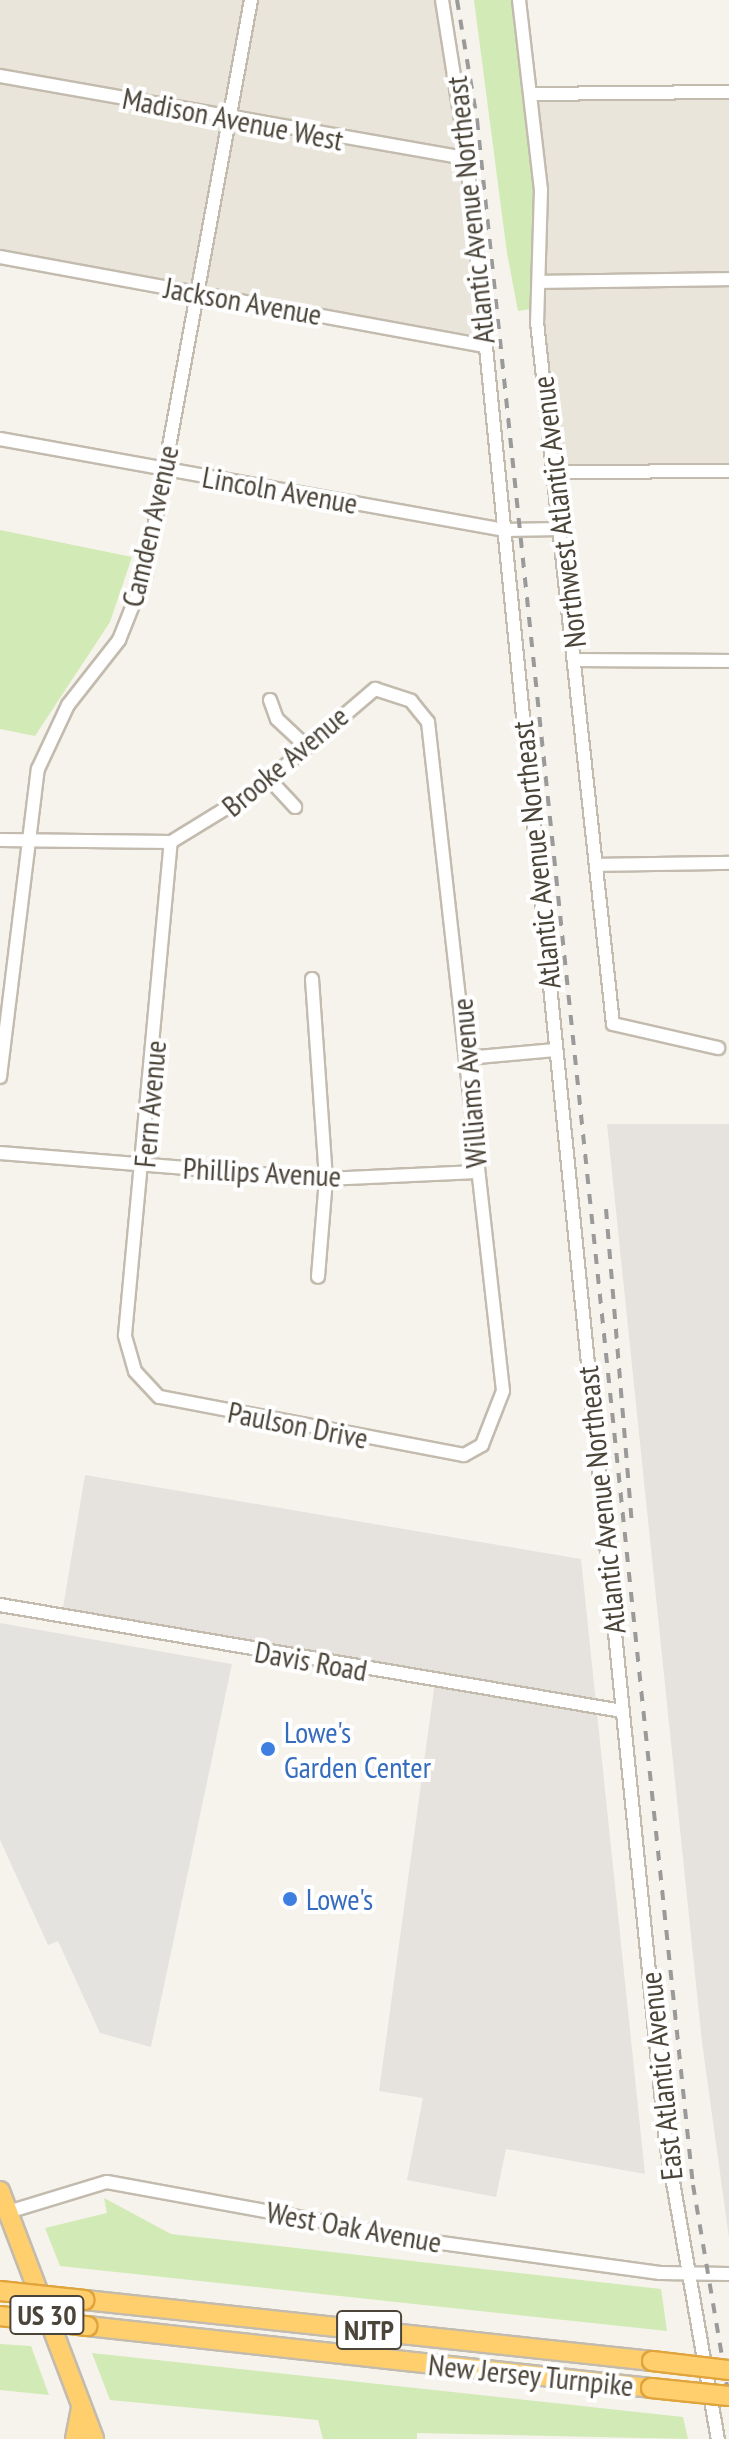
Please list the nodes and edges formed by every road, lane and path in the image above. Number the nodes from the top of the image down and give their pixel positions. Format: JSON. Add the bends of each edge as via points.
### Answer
{"nodes":[{"id":1,"x":251,"y":0,"type":"edge"},
{"id":2,"x":442,"y":0,"type":"edge"},
{"id":3,"x":519,"y":0,"type":"edge"},
{"id":4,"x":0,"y":76,"type":"edge"},
{"id":5,"x":729,"y":92,"type":"edge"},
{"id":6,"x":532,"y":94,"type":"junction"},
{"id":7,"x":228,"y":117,"type":"junction"},
{"id":8,"x":467,"y":158,"type":"junction"},
{"id":9,"x":0,"y":257,"type":"edge"},
{"id":10,"x":729,"y":279,"type":"edge"},
{"id":11,"x":540,"y":282,"type":"junction"},
{"id":12,"x":194,"y":292,"type":"junction"},
{"id":13,"x":486,"y":346,"type":"junction"},
{"id":14,"x":0,"y":439,"type":"edge"},
{"id":15,"x":165,"y":470,"type":"junction"},
{"id":16,"x":729,"y":471,"type":"edge"},
{"id":17,"x":555,"y":472,"type":"junction"},
{"id":18,"x":561,"y":529,"type":"junction"},
{"id":19,"x":504,"y":530,"type":"junction"},
{"id":20,"x":577,"y":660,"type":"junction"},
{"id":21,"x":729,"y":661,"type":"edge"},
{"id":22,"x":270,"y":700,"type":"dead end"},
{"id":23,"x":420,"y":713,"type":"joint"},
{"id":24,"x":306,"y":746,"type":"junction"},
{"id":25,"x":270,"y":780,"type":"junction"},
{"id":26,"x":295,"y":807,"type":"dead end"},
{"id":27,"x":0,"y":840,"type":"edge"},
{"id":28,"x":25,"y":842,"type":"junction"},
{"id":29,"x":171,"y":842,"type":"junction"},
{"id":30,"x":725,"y":863,"type":"edge"},
{"id":31,"x":596,"y":865,"type":"junction"},
{"id":32,"x":312,"y":979,"type":"dead end"},
{"id":33,"x":4,"y":1007,"type":"edge"},
{"id":34,"x":718,"y":1048,"type":"dead end"},
{"id":35,"x":555,"y":1050,"type":"junction"},
{"id":36,"x":467,"y":1058,"type":"junction"},
{"id":37,"x":0,"y":1077,"type":"edge"},
{"id":38,"x":0,"y":1153,"type":"edge"},
{"id":39,"x":146,"y":1165,"type":"junction"},
{"id":40,"x":477,"y":1172,"type":"junction"},
{"id":41,"x":326,"y":1179,"type":"junction"},
{"id":42,"x":318,"y":1277,"type":"dead end"},
{"id":43,"x":134,"y":1365,"type":"joint"},
{"id":44,"x":477,"y":1448,"type":"joint"},
{"id":45,"x":0,"y":1605,"type":"edge"},
{"id":46,"x":622,"y":1711,"type":"junction"},
{"id":47,"x":0,"y":2191,"type":"edge"},
{"id":48,"x":8,"y":2212,"type":"junction"},
{"id":49,"x":686,"y":2273,"type":"junction"},
{"id":50,"x":729,"y":2274,"type":"edge"},
{"id":51,"x":0,"y":2291,"type":"edge"},
{"id":52,"x":0,"y":2316,"type":"edge"},
{"id":53,"x":729,"y":2370,"type":"edge"},
{"id":54,"x":729,"y":2396,"type":"edge"},
{"id":55,"x":82,"y":2407,"type":"junction"},
{"id":56,"x":75,"y":2439,"type":"edge"},
{"id":57,"x":94,"y":2439,"type":"edge"},
{"id":58,"x":718,"y":2439,"type":"edge"}],
"edges":[{"from":1,"to":7,"type":"street","name":"Camden Avenue"},
{"from":2,"to":8,"type":"street","name":"Atlantic Avenue Northeast"},
{"from":3,"to":6,"type":"street","name":"Northwest Atlantic Avenue"},
{"from":4,"to":7,"type":"street","name":"Madison Avenue West"},
{"from":5,"to":6,"type":"street"},
{"from":6,"to":11,"type":"street","name":"Northwest Atlantic Avenue"},
{"from":7,"to":8,"type":"street","name":"Madison Avenue West"},
{"from":7,"to":12,"type":"street","name":"Camden Avenue"},
{"from":8,"to":13,"type":"street","name":"Atlantic Avenue Northeast"},
{"from":9,"to":12,"type":"street","name":"Jackson Avenue"},
{"from":10,"to":11,"type":"street"},
{"from":11,"to":17,"type":"street","name":"Northwest Atlantic Avenue","via":[[537,322]]},
{"from":12,"to":13,"type":"street","name":"Jackson Avenue"},
{"from":12,"to":15,"type":"street","name":"Camden Avenue"},
{"from":13,"to":19,"type":"street","name":"Atlantic Avenue Northeast"},
{"from":14,"to":15,"type":"street","name":"Lincoln Avenue"},
{"from":15,"to":19,"type":"street","name":"Lincoln Avenue"},
{"from":15,"to":28,"type":"street","name":"Camden Avenue","via":[[135,609],[51,736]]},
{"from":16,"to":17,"type":"street"},
{"from":17,"to":18,"type":"street","name":"Northwest Atlantic Avenue"},
{"from":18,"to":19,"type":"street","name":"Lincoln Avenue"},
{"from":18,"to":20,"type":"street","name":"Northwest Atlantic Avenue"},
{"from":19,"to":35,"type":"street","name":"Atlantic Avenue Northeast"},
{"from":20,"to":21,"type":"street"},
{"from":20,"to":31,"type":"street","name":"Northwest Atlantic Avenue"},
{"from":22,"to":24,"type":"street","via":[[277,719]]},
{"from":23,"to":24,"type":"street","name":"Brooke Avenue","via":[[411,701],[375,689]]},
{"from":23,"to":36,"type":"street","name":"Williams Avenue","via":[[439,796]]},
{"from":24,"to":25,"type":"street","name":"Brooke Avenue"},
{"from":25,"to":26,"type":"street"},
{"from":25,"to":29,"type":"street","name":"Brooke Avenue"},
{"from":27,"to":28,"type":"street"},
{"from":28,"to":29,"type":"street"},
{"from":28,"to":33,"type":"street","name":"Camden Avenue"},
{"from":29,"to":39,"type":"street","name":"Fern Avenue"},
{"from":30,"to":31,"type":"street"},
{"from":31,"to":34,"type":"street","name":"Northwest Atlantic Avenue","via":[[613,1024]]},
{"from":32,"to":41,"type":"street"},
{"from":33,"to":37,"type":"street","name":"Camden Avenue"},
{"from":35,"to":36,"type":"street"},
{"from":35,"to":46,"type":"street","name":"Atlantic Avenue Northeast"},
{"from":36,"to":40,"type":"street","name":"Williams Avenue"},
{"from":38,"to":39,"type":"street","name":"Phillips Avenue"},
{"from":39,"to":41,"type":"street","name":"Phillips Avenue"},
{"from":39,"to":43,"type":"street","name":"Fern Avenue","via":[[125,1335]]},
{"from":40,"to":41,"type":"street","name":"Phillips Avenue"},
{"from":40,"to":44,"type":"street","name":"Williams Avenue","via":[[503,1391]]},
{"from":41,"to":42,"type":"street"},
{"from":43,"to":44,"type":"street","name":"Paulson Drive","via":[[159,1397],[423,1450],[464,1455]]},
{"from":45,"to":46,"type":"street","name":"Davis Road"},
{"from":46,"to":49,"type":"street","name":"East Atlantic Avenue"},
{"from":47,"to":48,"type":"highway","number":"US 30"},
{"from":48,"to":49,"type":"street","name":"West Oak Avenue","via":[[107,2182],[434,2242]]},
{"from":48,"to":55,"type":"highway","number":"US 30"},
{"from":49,"to":50,"type":"street","name":"West Oak Avenue"},
{"from":49,"to":58,"type":"street","name":"East Atlantic Avenue"},
{"from":51,"to":53,"type":"highway","name":"New Jersey Turnpike","number":"NJTP","bridge":true},
{"from":52,"to":54,"type":"highway","name":"New Jersey Turnpike","number":"NJTP","bridge":true},
{"from":55,"to":56,"type":"highway"},
{"from":55,"to":57,"type":"highway","number":"US 30"}]}
